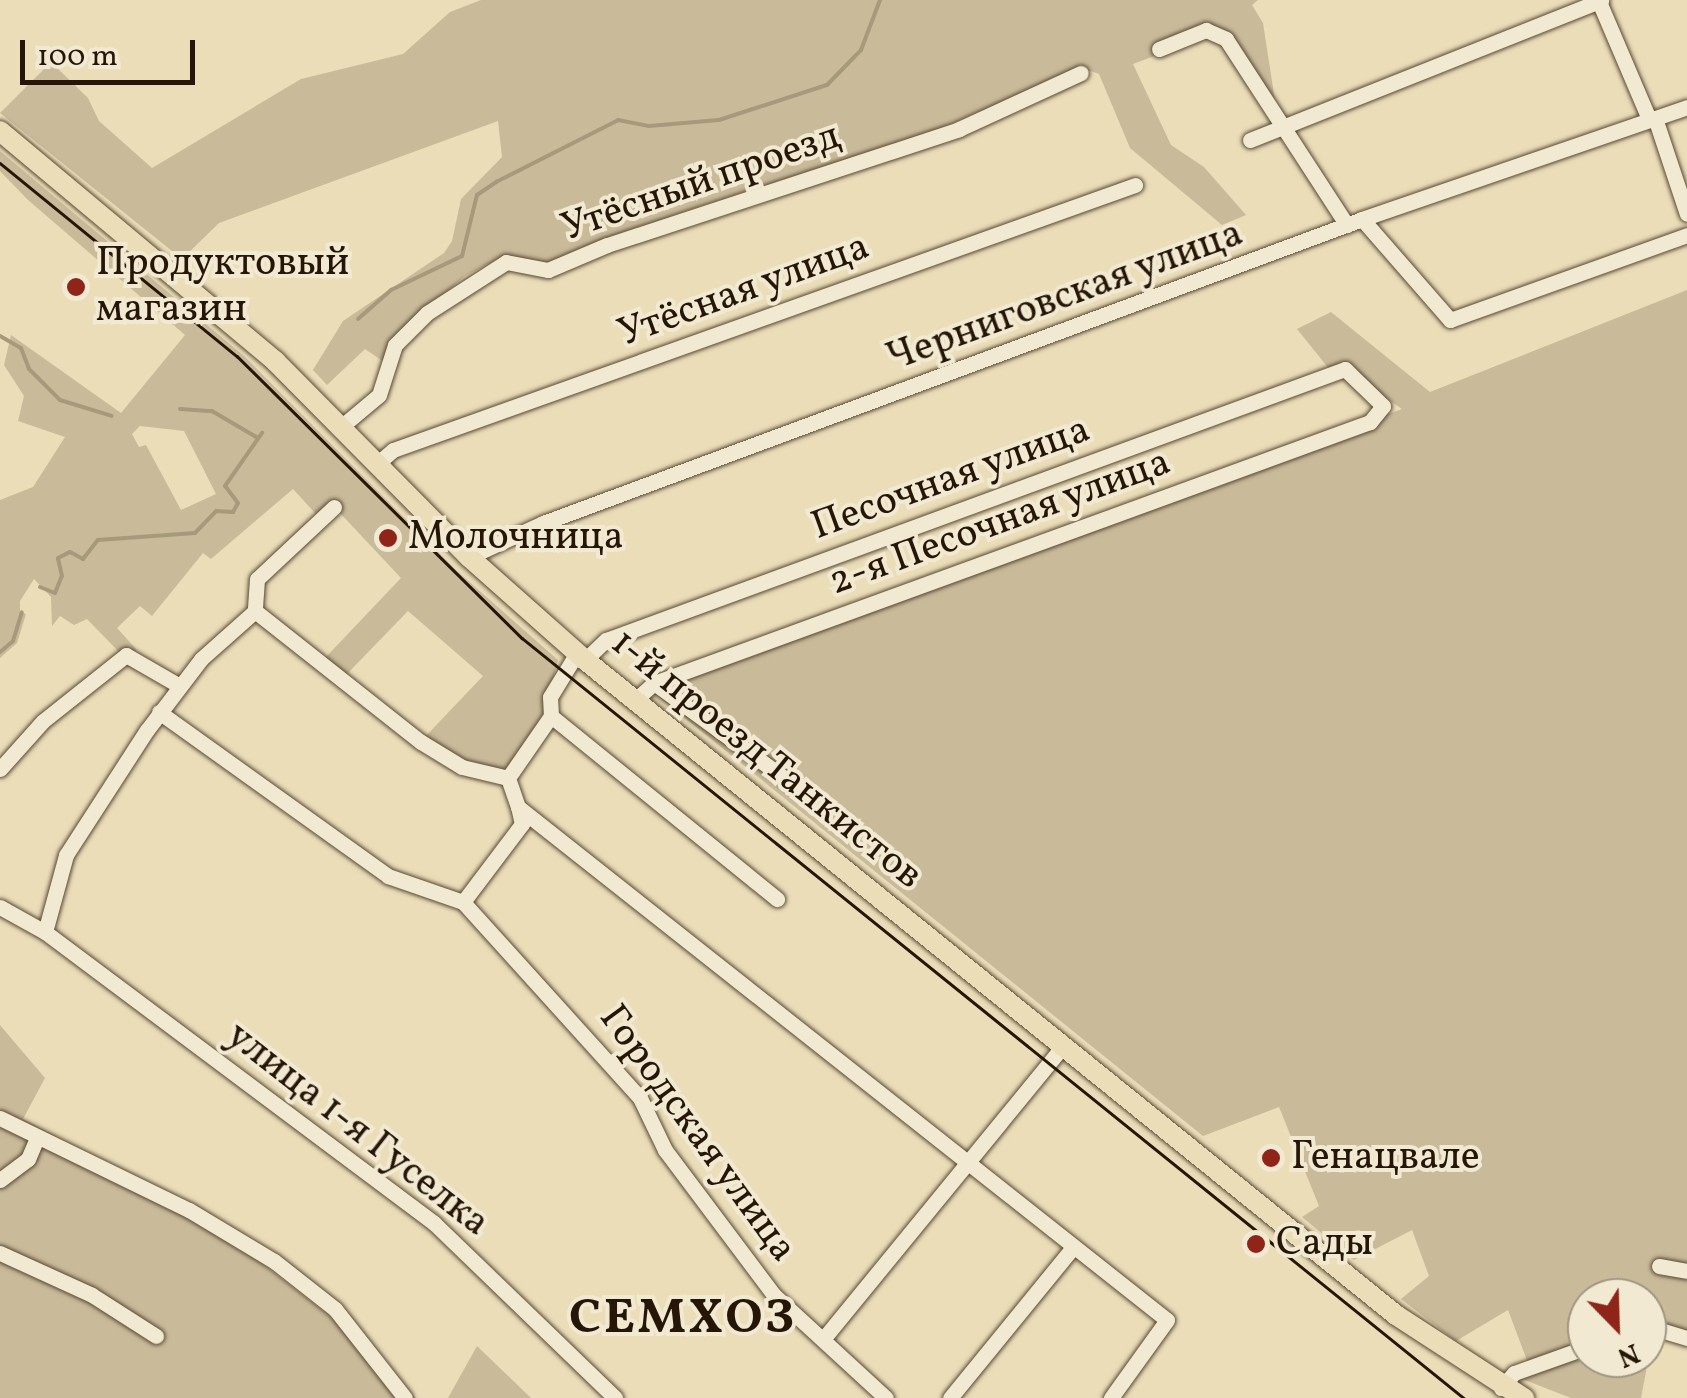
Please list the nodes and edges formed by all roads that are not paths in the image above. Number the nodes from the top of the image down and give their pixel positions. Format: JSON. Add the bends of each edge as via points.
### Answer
{"nodes":[{"id":1,"x":1600,"y":2,"type":"edge"},
{"id":2,"x":1159,"y":49,"type":"dead end"},
{"id":3,"x":1081,"y":73,"type":"dead end"},
{"id":4,"x":1687,"y":107,"type":"edge"},
{"id":5,"x":1652,"y":118,"type":"junction"},
{"id":6,"x":1280,"y":127,"type":"junction"},
{"id":7,"x":0,"y":131,"type":"edge"},
{"id":8,"x":1250,"y":140,"type":"dead end"},
{"id":9,"x":1135,"y":185,"type":"dead end"},
{"id":10,"x":1687,"y":214,"type":"edge"},
{"id":11,"x":1355,"y":222,"type":"junction"},
{"id":12,"x":1687,"y":234,"type":"edge"},
{"id":13,"x":1383,"y":406,"type":"joint"},
{"id":14,"x":342,"y":426,"type":"junction"},
{"id":15,"x":378,"y":463,"type":"junction"},
{"id":16,"x":334,"y":507,"type":"dead end"},
{"id":17,"x":469,"y":556,"type":"junction"},
{"id":18,"x":255,"y":611,"type":"junction"},
{"id":19,"x":581,"y":657,"type":"junction"},
{"id":20,"x":654,"y":683,"type":"junction"},
{"id":21,"x":180,"y":686,"type":"junction"},
{"id":22,"x":635,"y":700,"type":"junction"},
{"id":23,"x":159,"y":712,"type":"junction"},
{"id":24,"x":551,"y":716,"type":"junction"},
{"id":25,"x":0,"y":769,"type":"edge"},
{"id":26,"x":508,"y":778,"type":"junction"},
{"id":27,"x":802,"y":791,"type":"dead end"},
{"id":28,"x":518,"y":808,"type":"junction"},
{"id":29,"x":778,"y":899,"type":"dead end"},
{"id":30,"x":463,"y":902,"type":"junction"},
{"id":31,"x":0,"y":907,"type":"edge"},
{"id":32,"x":45,"y":932,"type":"junction"},
{"id":33,"x":1064,"y":1045,"type":"junction"},
{"id":34,"x":0,"y":1118,"type":"edge"},
{"id":35,"x":37,"y":1138,"type":"junction"},
{"id":36,"x":971,"y":1164,"type":"junction"},
{"id":37,"x":0,"y":1180,"type":"edge"},
{"id":38,"x":1073,"y":1247,"type":"junction"},
{"id":39,"x":0,"y":1253,"type":"edge"},
{"id":40,"x":1659,"y":1266,"type":"dead end"},
{"id":41,"x":1687,"y":1270,"type":"edge"},
{"id":42,"x":156,"y":1336,"type":"dead end"},
{"id":43,"x":824,"y":1338,"type":"junction"},
{"id":44,"x":1567,"y":1353,"type":"edge"},
{"id":45,"x":1501,"y":1388,"type":"junction"},
{"id":46,"x":405,"y":1398,"type":"edge"},
{"id":47,"x":614,"y":1398,"type":"edge"},
{"id":48,"x":886,"y":1398,"type":"edge"},
{"id":49,"x":950,"y":1398,"type":"edge"},
{"id":50,"x":1110,"y":1398,"type":"edge"},
{"id":51,"x":1524,"y":1398,"type":"edge"}],
"edges":[{"from":1,"to":5,"type":"street"},
{"from":1,"to":6,"type":"street"},
{"from":2,"to":6,"type":"street","via":[[1216,32],[1234,48]]},
{"from":3,"to":14,"type":"street","name":"Утёсный проезд","via":[[959,128],[548,270],[506,262],[462,286],[394,346],[379,395]]},
{"from":4,"to":5,"type":"street","name":"Черниговская улица"},
{"from":5,"to":10,"type":"street"},
{"from":5,"to":11,"type":"street","name":"Черниговская улица"},
{"from":6,"to":8,"type":"street"},
{"from":6,"to":11,"type":"street"},
{"from":7,"to":14,"type":"main road","name":"1-й проезд Танкистов","via":[[220,311]]},
{"from":9,"to":15,"type":"street","name":"Утёсная улица","via":[[393,450]]},
{"from":11,"to":12,"type":"street","via":[[1450,320]]},
{"from":11,"to":17,"type":"street","name":"Черниговская улица"},
{"from":13,"to":19,"type":"street","name":"Песочная улица","via":[[1345,369],[606,640]]},
{"from":13,"to":20,"type":"street","name":"2-я Песочная улица","via":[[1370,422]]},
{"from":14,"to":15,"type":"main road","name":"1-й проезд Танкистов"},
{"from":15,"to":17,"type":"main road","name":"1-й проезд Танкистов"},
{"from":16,"to":18,"type":"street","via":[[257,579]]},
{"from":17,"to":19,"type":"main road","name":"1-й проезд Танкистов"},
{"from":18,"to":21,"type":"street"},
{"from":18,"to":26,"type":"street","via":[[421,742],[462,767]]},
{"from":19,"to":22,"type":"main road","name":"1-й проезд Танкистов"},
{"from":19,"to":24,"type":"street","via":[[550,697]]},
{"from":20,"to":22,"type":"street","name":"2-я Песочная улица"},
{"from":20,"to":27,"type":"street"},
{"from":21,"to":23,"type":"street"},
{"from":21,"to":25,"type":"street","via":[[126,654],[43,721]]},
{"from":22,"to":33,"type":"main road","name":"1-й проезд Танкистов"},
{"from":23,"to":30,"type":"street","name":"Городская улица","via":[[388,876]]},
{"from":23,"to":32,"type":"street","via":[[66,855]]},
{"from":24,"to":26,"type":"street"},
{"from":24,"to":29,"type":"street"},
{"from":26,"to":28,"type":"street"},
{"from":28,"to":30,"type":"street","via":[[522,824]]},
{"from":28,"to":36,"type":"street"},
{"from":30,"to":43,"type":"street","name":"Городская улица","via":[[605,1054],[640,1098],[665,1150],[774,1295]]},
{"from":31,"to":32,"type":"street","name":"улица 1-я Гуселка"},
{"from":32,"to":47,"type":"street","name":"улица 1-я Гуселка","via":[[434,1223]]},
{"from":33,"to":36,"type":"street"},
{"from":33,"to":45,"type":"main road","name":"1-й проезд Танкистов","via":[[1396,1315]]},
{"from":34,"to":35,"type":"street"},
{"from":35,"to":37,"type":"street","via":[[28,1159]]},
{"from":35,"to":46,"type":"street","via":[[189,1210],[274,1261],[335,1309]]},
{"from":36,"to":38,"type":"street"},
{"from":36,"to":43,"type":"street"},
{"from":38,"to":49,"type":"street"},
{"from":38,"to":50,"type":"street","via":[[1167,1320]]},
{"from":39,"to":42,"type":"street","via":[[92,1295]]},
{"from":40,"to":41,"type":"street"},
{"from":43,"to":48,"type":"street","name":"Городская улица"},
{"from":44,"to":45,"type":"street","via":[[1514,1373]]},
{"from":45,"to":51,"type":"main road","name":"1-й проезд Танкистов"}]}
